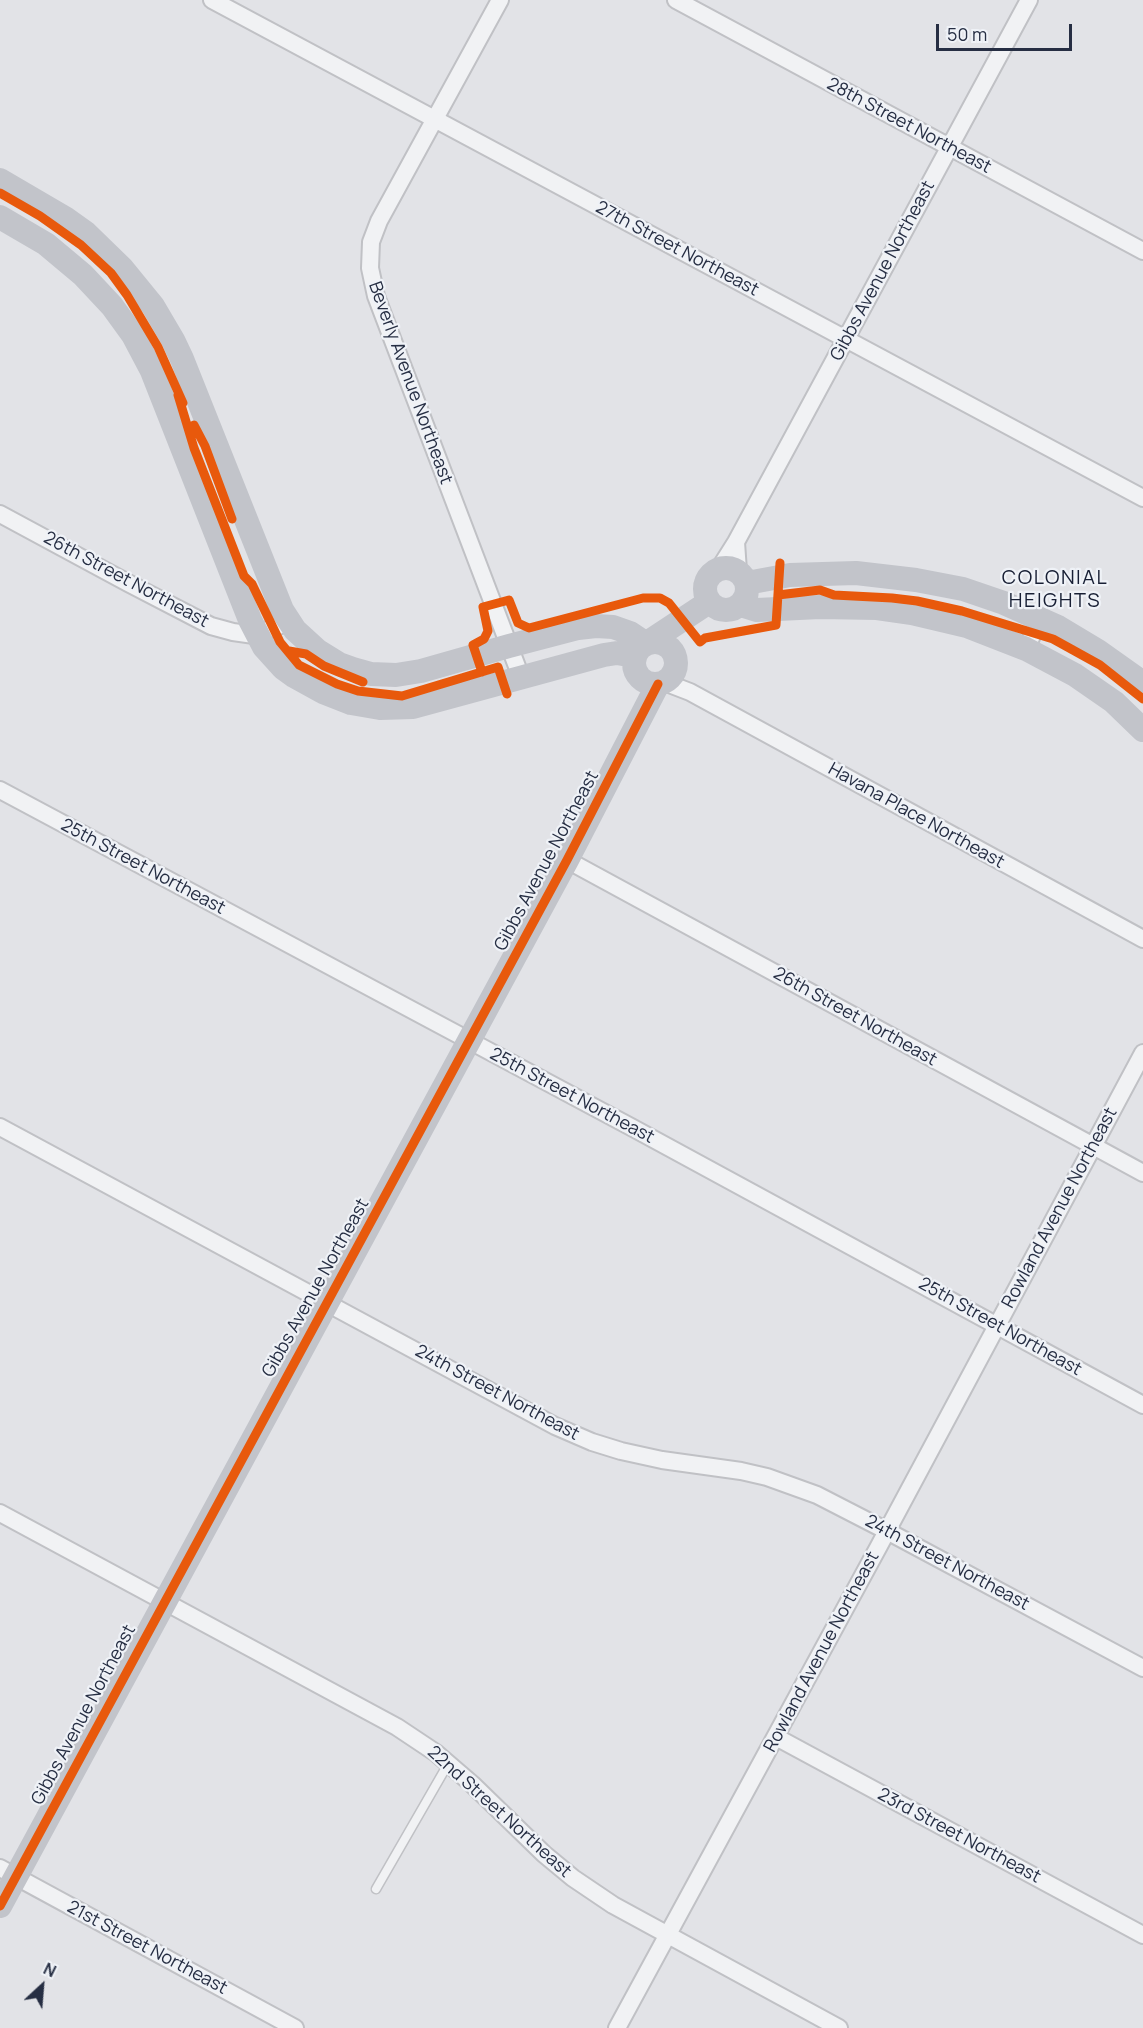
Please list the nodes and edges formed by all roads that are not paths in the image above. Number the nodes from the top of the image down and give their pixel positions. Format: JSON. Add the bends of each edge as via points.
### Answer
{"nodes":[{"id":1,"x":212,"y":0,"type":"edge"},
{"id":2,"x":500,"y":0,"type":"edge"},
{"id":3,"x":676,"y":0,"type":"edge"},
{"id":4,"x":1029,"y":0,"type":"edge"},
{"id":5,"x":434,"y":120,"type":"junction"},
{"id":6,"x":950,"y":148,"type":"junction"},
{"id":7,"x":0,"y":180,"type":"edge"},
{"id":8,"x":0,"y":217,"type":"edge"},
{"id":9,"x":1143,"y":251,"type":"edge"},
{"id":10,"x":846,"y":339,"type":"junction"},
{"id":11,"x":182,"y":359,"type":"junction"},
{"id":12,"x":152,"y":371,"type":"junction"},
{"id":13,"x":1143,"y":498,"type":"edge"},
{"id":14,"x":0,"y":514,"type":"edge"},
{"id":15,"x":729,"y":590,"type":"junction"},
{"id":16,"x":1040,"y":618,"type":"junction"},
{"id":17,"x":289,"y":622,"type":"junction"},
{"id":18,"x":257,"y":635,"type":"junction"},
{"id":19,"x":509,"y":646,"type":"junction"},
{"id":20,"x":649,"y":646,"type":"junction"},
{"id":21,"x":1026,"y":648,"type":"junction"},
{"id":22,"x":521,"y":677,"type":"junction"},
{"id":23,"x":660,"y":680,"type":"junction"},
{"id":24,"x":1143,"y":682,"type":"edge"},
{"id":25,"x":1143,"y":729,"type":"edge"},
{"id":26,"x":0,"y":790,"type":"edge"},
{"id":27,"x":567,"y":860,"type":"junction"},
{"id":28,"x":1143,"y":939,"type":"edge"},
{"id":29,"x":469,"y":1041,"type":"junction"},
{"id":30,"x":1143,"y":1053,"type":"edge"},
{"id":31,"x":0,"y":1127,"type":"edge"},
{"id":32,"x":1093,"y":1146,"type":"junction"},
{"id":33,"x":1143,"y":1173,"type":"edge"},
{"id":34,"x":327,"y":1302,"type":"junction"},
{"id":35,"x":997,"y":1324,"type":"junction"},
{"id":36,"x":1143,"y":1405,"type":"edge"},
{"id":37,"x":0,"y":1513,"type":"edge"},
{"id":38,"x":887,"y":1531,"type":"junction"},
{"id":39,"x":164,"y":1602,"type":"junction"},
{"id":40,"x":1143,"y":1668,"type":"edge"},
{"id":41,"x":776,"y":1737,"type":"junction"},
{"id":42,"x":448,"y":1764,"type":"junction"},
{"id":43,"x":8,"y":1873,"type":"edge"},
{"id":44,"x":376,"y":1889,"type":"dead end"},
{"id":45,"x":0,"y":1906,"type":"edge"},
{"id":46,"x":667,"y":1935,"type":"junction"},
{"id":47,"x":1143,"y":1935,"type":"edge"},
{"id":48,"x":295,"y":2028,"type":"edge"},
{"id":49,"x":617,"y":2028,"type":"edge"},
{"id":50,"x":839,"y":2028,"type":"edge"}],
"edges":[{"from":1,"to":5,"type":"street","name":"27th Street Northeast"},
{"from":2,"to":5,"type":"street","name":"Beverly Avenue Northeast"},
{"from":3,"to":6,"type":"street","name":"28th Street Northeast"},
{"from":4,"to":6,"type":"street","name":"Gibbs Avenue Northeast"},
{"from":5,"to":10,"type":"street","name":"27th Street Northeast"},
{"from":5,"to":19,"type":"street","name":"Beverly Avenue Northeast","via":[[379,221],[371,242],[370,268],[376,296]]},
{"from":6,"to":9,"type":"street","name":"28th Street Northeast"},
{"from":6,"to":10,"type":"street","name":"Gibbs Avenue Northeast"},
{"from":7,"to":11,"type":"street","via":[[65,218],[106,251],[141,290]]},
{"from":8,"to":12,"type":"street","via":[[46,244],[83,275],[124,322]]},
{"from":10,"to":13,"type":"street","name":"27th Street Northeast"},
{"from":10,"to":15,"type":"street","name":"Gibbs Avenue Northeast","via":[[736,542]]},
{"from":11,"to":12,"type":"street"},
{"from":11,"to":17,"type":"street"},
{"from":12,"to":18,"type":"street"},
{"from":14,"to":18,"type":"street","name":"26th Street Northeast","via":[[196,619],[233,632]]},
{"from":15,"to":16,"type":"street","via":[[775,577],[856,573],[963,589]]},
{"from":15,"to":20,"type":"street"},
{"from":15,"to":21,"type":"street","via":[[757,610],[894,610],[940,618]]},
{"from":16,"to":21,"type":"street"},
{"from":16,"to":24,"type":"street","via":[[1088,644]]},
{"from":17,"to":18,"type":"street"},
{"from":17,"to":19,"type":"street","via":[[324,655],[353,669],[380,675],[413,673]]},
{"from":18,"to":22,"type":"street","via":[[294,676],[330,695],[365,706],[413,707]]},
{"from":19,"to":20,"type":"street","via":[[596,626],[630,633]]},
{"from":19,"to":22,"type":"street","name":"Beverly Avenue Northeast"},
{"from":20,"to":22,"type":"street"},
{"from":20,"to":23,"type":"street","via":[[635,671]]},
{"from":20,"to":23,"type":"street","via":[[670,647],[675,655],[676,666]]},
{"from":21,"to":25,"type":"street","via":[[1075,675]]},
{"from":23,"to":27,"type":"street","name":"Gibbs Avenue Northeast"},
{"from":23,"to":28,"type":"street","name":"Havana Place Northeast","via":[[690,692]]},
{"from":26,"to":29,"type":"street","name":"25th Street Northeast"},
{"from":27,"to":29,"type":"street","name":"Gibbs Avenue Northeast"},
{"from":27,"to":32,"type":"street","name":"26th Street Northeast"},
{"from":29,"to":34,"type":"street","name":"Gibbs Avenue Northeast"},
{"from":29,"to":35,"type":"street","name":"25th Street Northeast"},
{"from":30,"to":32,"type":"street","name":"Rowland Avenue Northeast"},
{"from":31,"to":34,"type":"street","name":"24th Street Northeast"},
{"from":32,"to":33,"type":"street","name":"26th Street Northeast"},
{"from":32,"to":35,"type":"street","name":"Rowland Avenue Northeast"},
{"from":34,"to":38,"type":"street","name":"24th Street Northeast","via":[[555,1426],[592,1442],[662,1460],[768,1477],[817,1495]]},
{"from":34,"to":39,"type":"street","name":"Gibbs Avenue Northeast"},
{"from":35,"to":36,"type":"street","name":"25th Street Northeast"},
{"from":35,"to":38,"type":"street","name":"Rowland Avenue Northeast"},
{"from":37,"to":39,"type":"street","name":"22nd Street Northeast"},
{"from":38,"to":40,"type":"street","name":"24th Street Northeast"},
{"from":38,"to":41,"type":"street","name":"Rowland Avenue Northeast"},
{"from":39,"to":42,"type":"street","name":"22nd Street Northeast","via":[[397,1727]]},
{"from":39,"to":43,"type":"street","name":"Gibbs Avenue Northeast"},
{"from":41,"to":46,"type":"street","name":"Rowland Avenue Northeast"},
{"from":41,"to":47,"type":"street","name":"23rd Street Northeast"},
{"from":42,"to":44,"type":"lane"},
{"from":42,"to":46,"type":"street","name":"22nd Street Northeast","via":[[573,1878]]},
{"from":43,"to":45,"type":"street","name":"Gibbs Avenue Northeast"},
{"from":43,"to":48,"type":"street","name":"21st Street Northeast"},
{"from":46,"to":49,"type":"street","name":"Rowland Avenue Northeast"},
{"from":46,"to":50,"type":"street","name":"22nd Street Northeast"}]}
